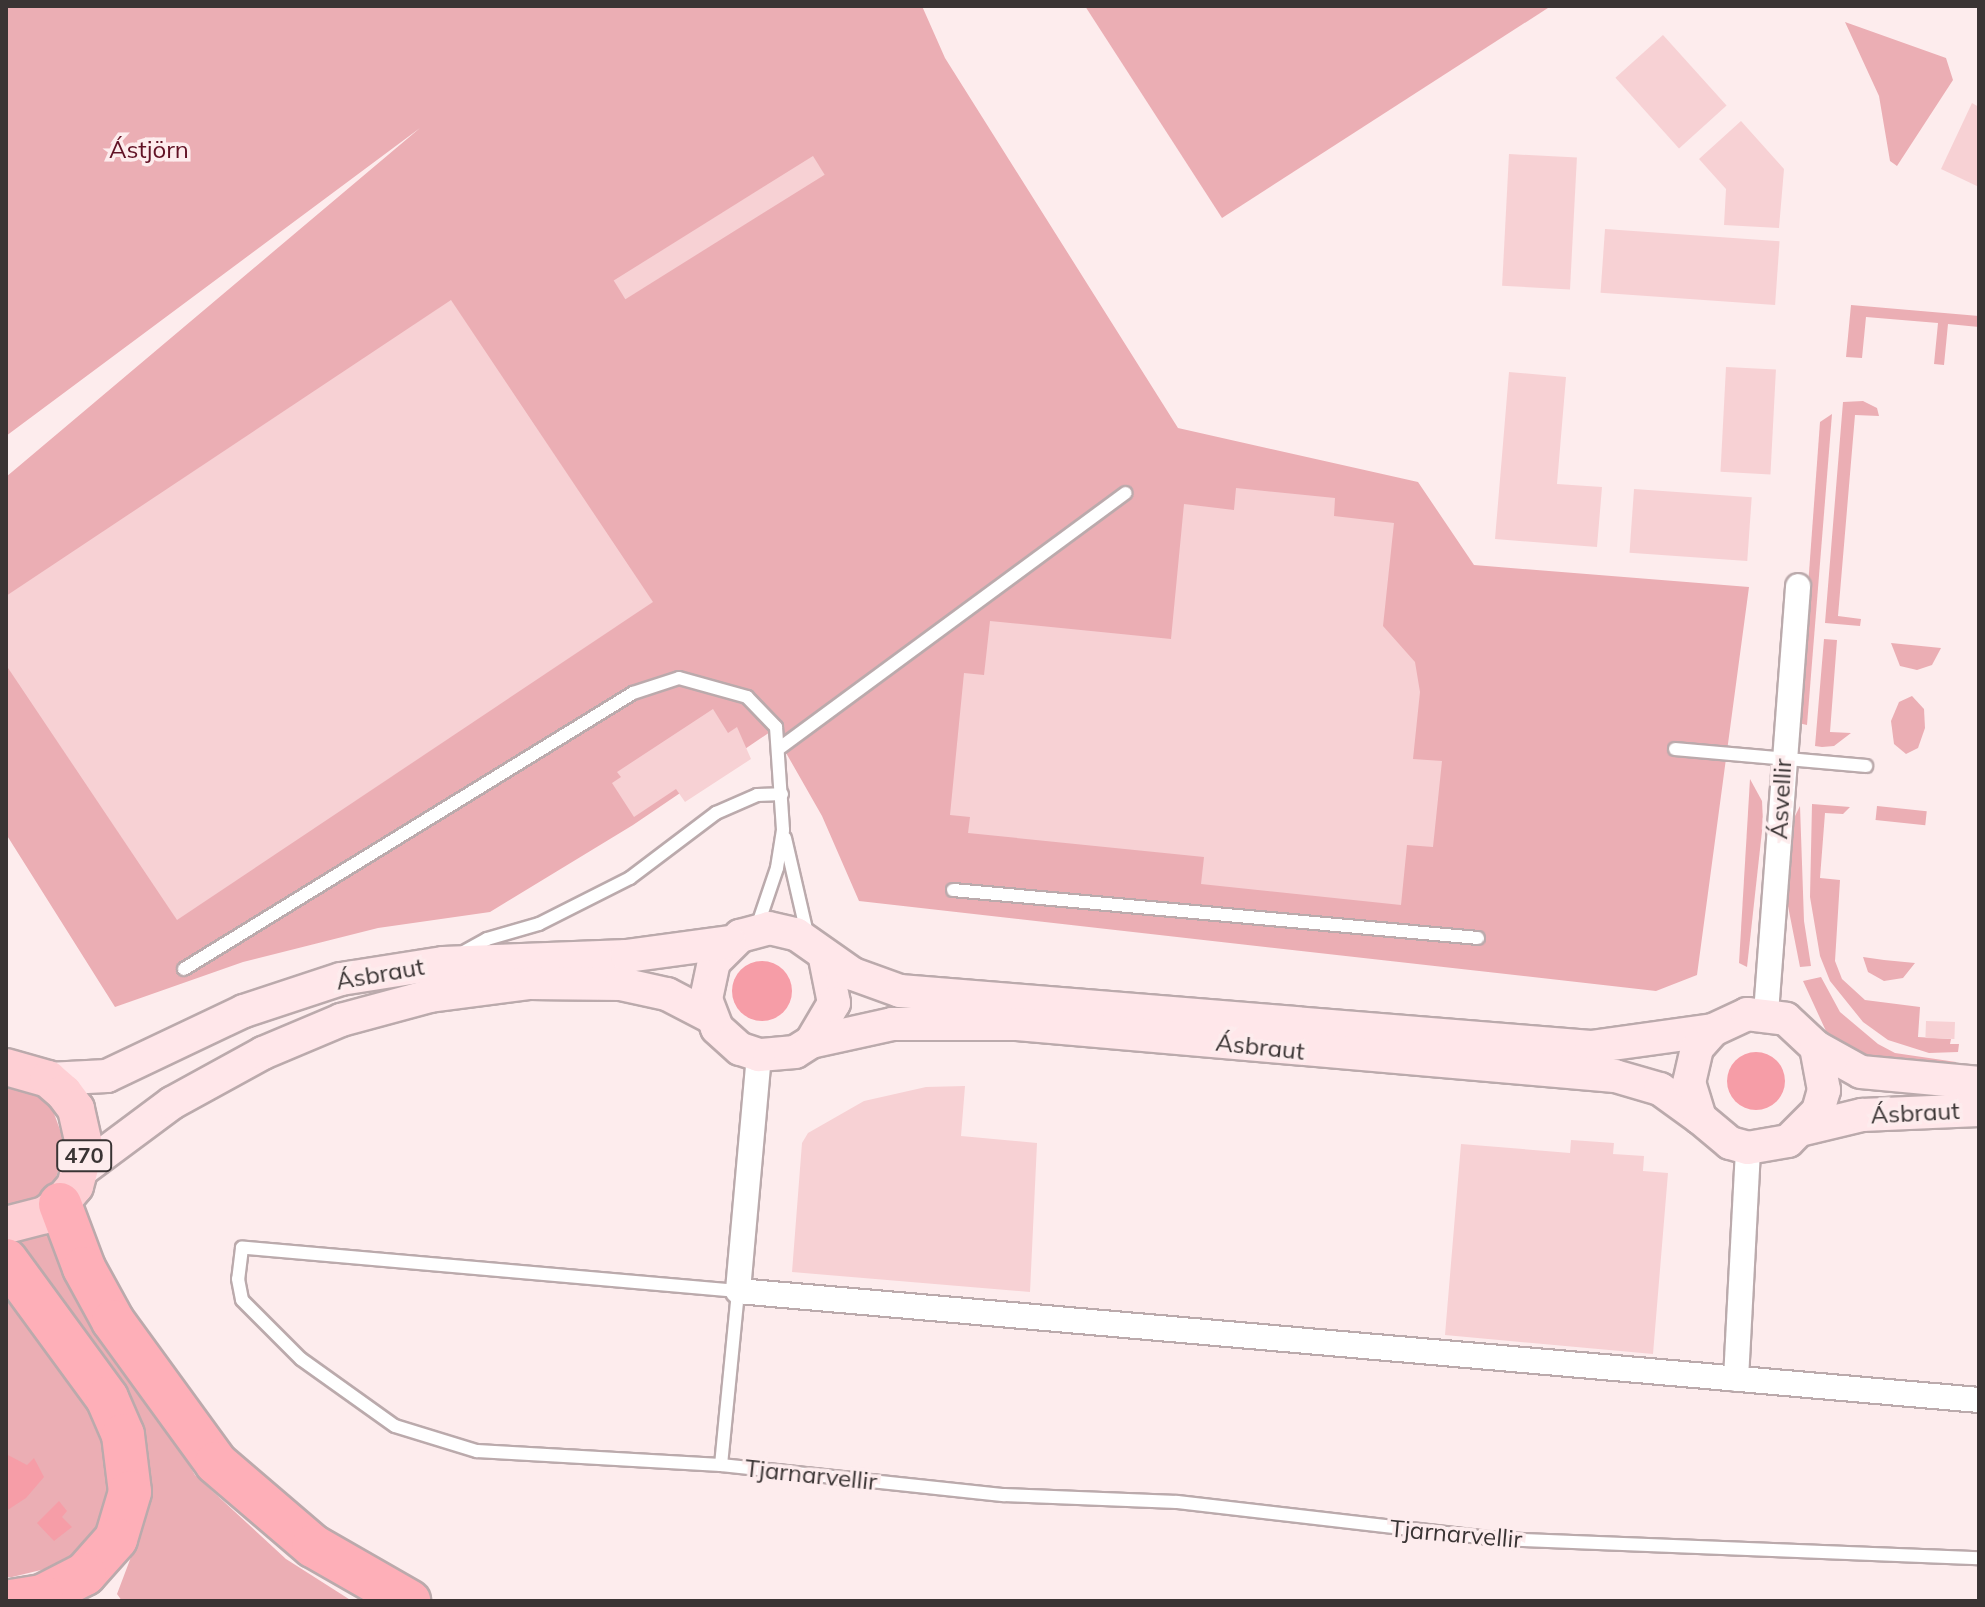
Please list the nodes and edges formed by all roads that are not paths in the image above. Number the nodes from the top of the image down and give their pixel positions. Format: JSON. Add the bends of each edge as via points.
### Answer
{"nodes":[{"id":1,"x":1125,"y":493,"type":"dead end"},
{"id":2,"x":1798,"y":586,"type":"dead end"},
{"id":3,"x":781,"y":747,"type":"junction"},
{"id":4,"x":1675,"y":749,"type":"dead end"},
{"id":5,"x":1782,"y":759,"type":"junction"},
{"id":6,"x":1866,"y":766,"type":"dead end"},
{"id":7,"x":782,"y":794,"type":"junction"},
{"id":8,"x":783,"y":830,"type":"junction"},
{"id":9,"x":953,"y":890,"type":"dead end"},
{"id":10,"x":743,"y":936,"type":"junction"},
{"id":11,"x":1478,"y":938,"type":"dead end"},
{"id":12,"x":816,"y":949,"type":"junction"},
{"id":13,"x":443,"y":963,"type":"junction"},
{"id":14,"x":184,"y":969,"type":"dead end"},
{"id":15,"x":1766,"y":1013,"type":"junction"},
{"id":16,"x":711,"y":1017,"type":"junction"},
{"id":17,"x":1713,"y":1030,"type":"junction"},
{"id":18,"x":811,"y":1042,"type":"junction"},
{"id":19,"x":1816,"y":1047,"type":"junction"},
{"id":20,"x":759,"y":1055,"type":"junction"},
{"id":21,"x":21,"y":1066,"type":"edge"},
{"id":22,"x":1979,"y":1083,"type":"edge"},
{"id":23,"x":1979,"y":1110,"type":"edge"},
{"id":24,"x":1700,"y":1118,"type":"junction"},
{"id":25,"x":1804,"y":1129,"type":"junction"},
{"id":26,"x":1748,"y":1148,"type":"junction"},
{"id":27,"x":82,"y":1170,"type":"junction"},
{"id":28,"x":60,"y":1204,"type":"junction"},
{"id":29,"x":6,"y":1225,"type":"edge"},
{"id":30,"x":6,"y":1260,"type":"edge"},
{"id":31,"x":738,"y":1291,"type":"junction"},
{"id":32,"x":1736,"y":1379,"type":"junction"},
{"id":33,"x":1979,"y":1400,"type":"edge"},
{"id":34,"x":721,"y":1465,"type":"junction"},
{"id":35,"x":1979,"y":1558,"type":"edge"},
{"id":36,"x":9,"y":1601,"type":"edge"},
{"id":37,"x":409,"y":1601,"type":"edge"}],
"edges":[{"from":1,"to":3,"type":"lane"},
{"from":2,"to":5,"type":"street","name":"Ásvellir"},
{"from":3,"to":7,"type":"lane"},
{"from":3,"to":14,"type":"lane","via":[[776,727],[747,697],[679,678],[645,688]]},
{"from":4,"to":5,"type":"lane"},
{"from":5,"to":6,"type":"lane"},
{"from":5,"to":15,"type":"street","name":"Ásvellir"},
{"from":7,"to":8,"type":"lane"},
{"from":7,"to":13,"type":"lane","via":[[757,795],[716,813],[630,878],[539,924],[487,939]]},
{"from":8,"to":10,"type":"lane","via":[[777,868]]},
{"from":8,"to":12,"type":"lane"},
{"from":9,"to":11,"type":"lane"},
{"from":10,"to":12,"type":"street","via":[[783,929]]},
{"from":10,"to":13,"type":"street","name":"Ásbraut","via":[[627,956]]},
{"from":10,"to":16,"type":"street","via":[[714,962],[707,981]]},
{"from":12,"to":17,"type":"street","name":"Ásbraut","via":[[853,974],[900,991],[1591,1047]]},
{"from":12,"to":18,"type":"street","via":[[834,1003]]},
{"from":13,"to":21,"type":"street","name":"Ásbraut","via":[[341,979],[244,1011],[107,1076]]},
{"from":15,"to":17,"type":"street","via":[[1738,1016]]},
{"from":15,"to":19,"type":"street","via":[[1803,1031]]},
{"from":16,"to":20,"type":"street","via":[[724,1037]]},
{"from":16,"to":27,"type":"street","name":"Ásbraut","via":[[667,994],[621,984],[530,983],[430,996],[341,1020],[263,1053],[172,1103]]},
{"from":17,"to":24,"type":"street","via":[[1697,1048],[1690,1071],[1691,1095]]},
{"from":18,"to":20,"type":"street","via":[[777,1056]]},
{"from":18,"to":24,"type":"street","name":"Ásbraut","via":[[892,1024],[1017,1024],[1615,1076],[1660,1089]]},
{"from":19,"to":22,"type":"street","name":"Ásbraut","via":[[1861,1072]]},
{"from":19,"to":25,"type":"street","via":[[1824,1090]]},
{"from":20,"to":31,"type":"street"},
{"from":21,"to":27,"type":"main road","number":"470","via":[[70,1101],[83,1129]]},
{"from":23,"to":25,"type":"street","name":"Ásbraut","via":[[1862,1115]]},
{"from":24,"to":26,"type":"street","via":[[1721,1138]]},
{"from":25,"to":26,"type":"street","via":[[1769,1148]]},
{"from":26,"to":32,"type":"street"},
{"from":27,"to":28,"type":"main road","number":"470"},
{"from":28,"to":29,"type":"main road","number":"470","via":[[45,1215]]},
{"from":28,"to":37,"type":"highway","via":[[84,1268],[113,1321],[216,1463],[313,1546]]},
{"from":30,"to":36,"type":"highway","via":[[107,1398],[123,1435],[130,1492],[116,1539],[85,1574],[42,1596]]},
{"from":31,"to":32,"type":"street","name":"Tjarnarvellir"},
{"from":31,"to":34,"type":"lane"},
{"from":31,"to":34,"type":"lane","name":"Tjarnarvellir","via":[[242,1248],[238,1279],[253,1317],[395,1426],[510,1456]]},
{"from":32,"to":33,"type":"street","name":"Tjarnarvellir"},
{"from":34,"to":35,"type":"lane","name":"Tjarnarvellir","via":[[975,1493],[1177,1502],[1498,1539]]}]}
